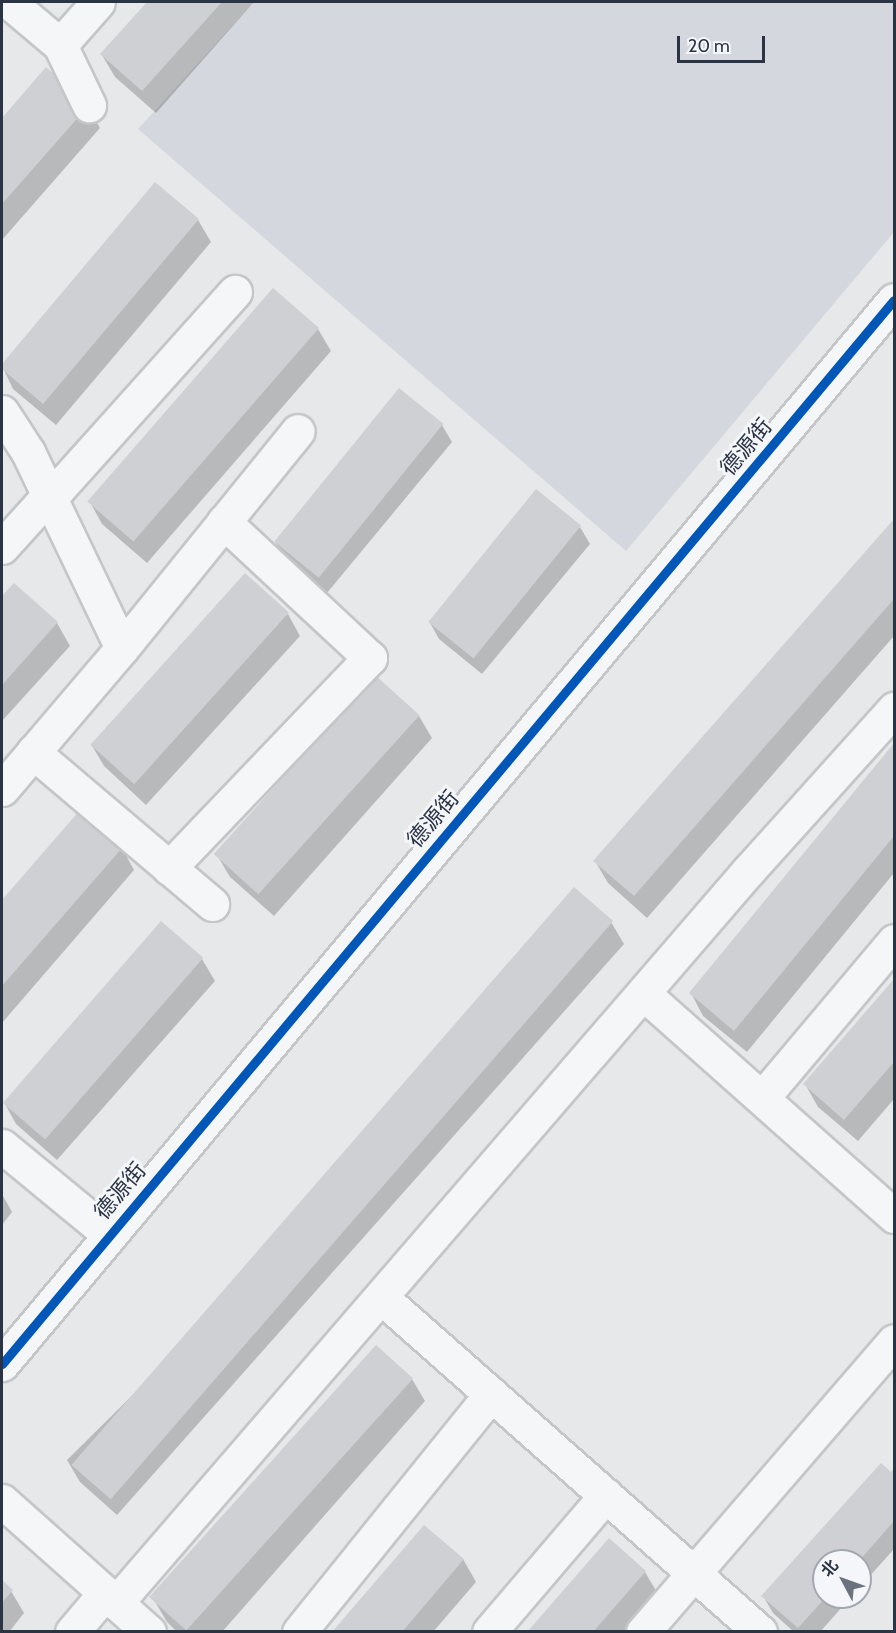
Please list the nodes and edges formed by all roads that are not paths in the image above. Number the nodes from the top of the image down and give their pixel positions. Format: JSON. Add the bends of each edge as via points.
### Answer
{"nodes":[{"id":1,"x":9,"y":2,"type":"edge"},
{"id":2,"x":98,"y":2,"type":"edge"},
{"id":3,"x":60,"y":45,"type":"junction"},
{"id":4,"x":89,"y":105,"type":"dead end"},
{"id":5,"x":236,"y":292,"type":"dead end"},
{"id":6,"x":894,"y":300,"type":"edge"},
{"id":7,"x":2,"y":412,"type":"edge"},
{"id":8,"x":298,"y":431,"type":"dead end"},
{"id":9,"x":50,"y":498,"type":"junction"},
{"id":10,"x":225,"y":522,"type":"junction"},
{"id":11,"x":2,"y":547,"type":"edge"},
{"id":12,"x":122,"y":648,"type":"junction"},
{"id":13,"x":894,"y":709,"type":"edge"},
{"id":14,"x":33,"y":752,"type":"junction"},
{"id":15,"x":2,"y":789,"type":"edge"},
{"id":16,"x":170,"y":868,"type":"junction"},
{"id":17,"x":212,"y":904,"type":"dead end"},
{"id":18,"x":894,"y":941,"type":"edge"},
{"id":19,"x":643,"y":993,"type":"junction"},
{"id":20,"x":762,"y":1098,"type":"junction"},
{"id":21,"x":2,"y":1146,"type":"edge"},
{"id":22,"x":889,"y":1200,"type":"edge"},
{"id":23,"x":110,"y":1234,"type":"junction"},
{"id":24,"x":381,"y":1297,"type":"junction"},
{"id":25,"x":894,"y":1341,"type":"edge"},
{"id":26,"x":2,"y":1364,"type":"edge"},
{"id":27,"x":490,"y":1394,"type":"junction"},
{"id":28,"x":606,"y":1495,"type":"junction"},
{"id":29,"x":2,"y":1501,"type":"edge"},
{"id":30,"x":694,"y":1573,"type":"junction"},
{"id":31,"x":110,"y":1598,"type":"junction"},
{"id":32,"x":72,"y":1632,"type":"edge"},
{"id":33,"x":149,"y":1632,"type":"edge"},
{"id":34,"x":299,"y":1632,"type":"edge"},
{"id":35,"x":489,"y":1632,"type":"edge"},
{"id":36,"x":643,"y":1632,"type":"edge"},
{"id":37,"x":760,"y":1632,"type":"edge"}],
"edges":[{"from":1,"to":3,"type":"street"},
{"from":2,"to":3,"type":"street"},
{"from":3,"to":4,"type":"street"},
{"from":5,"to":9,"type":"street"},
{"from":6,"to":23,"type":"street","name":"德源街"},
{"from":7,"to":9,"type":"street","via":[[28,452]]},
{"from":8,"to":10,"type":"street"},
{"from":9,"to":11,"type":"street"},
{"from":9,"to":12,"type":"street"},
{"from":10,"to":12,"type":"street"},
{"from":10,"to":16,"type":"street","via":[[370,658]]},
{"from":12,"to":14,"type":"street"},
{"from":13,"to":19,"type":"street"},
{"from":14,"to":15,"type":"street"},
{"from":14,"to":16,"type":"street"},
{"from":16,"to":17,"type":"street"},
{"from":18,"to":20,"type":"street"},
{"from":19,"to":20,"type":"street"},
{"from":19,"to":24,"type":"street"},
{"from":20,"to":22,"type":"street"},
{"from":21,"to":23,"type":"street"},
{"from":23,"to":26,"type":"street","name":"德源街"},
{"from":24,"to":27,"type":"street"},
{"from":24,"to":31,"type":"street"},
{"from":25,"to":30,"type":"street"},
{"from":27,"to":28,"type":"street"},
{"from":27,"to":34,"type":"street"},
{"from":28,"to":30,"type":"street"},
{"from":28,"to":35,"type":"street"},
{"from":29,"to":31,"type":"street"},
{"from":30,"to":36,"type":"street"},
{"from":30,"to":37,"type":"street"},
{"from":31,"to":32,"type":"street"},
{"from":31,"to":33,"type":"street"}]}
